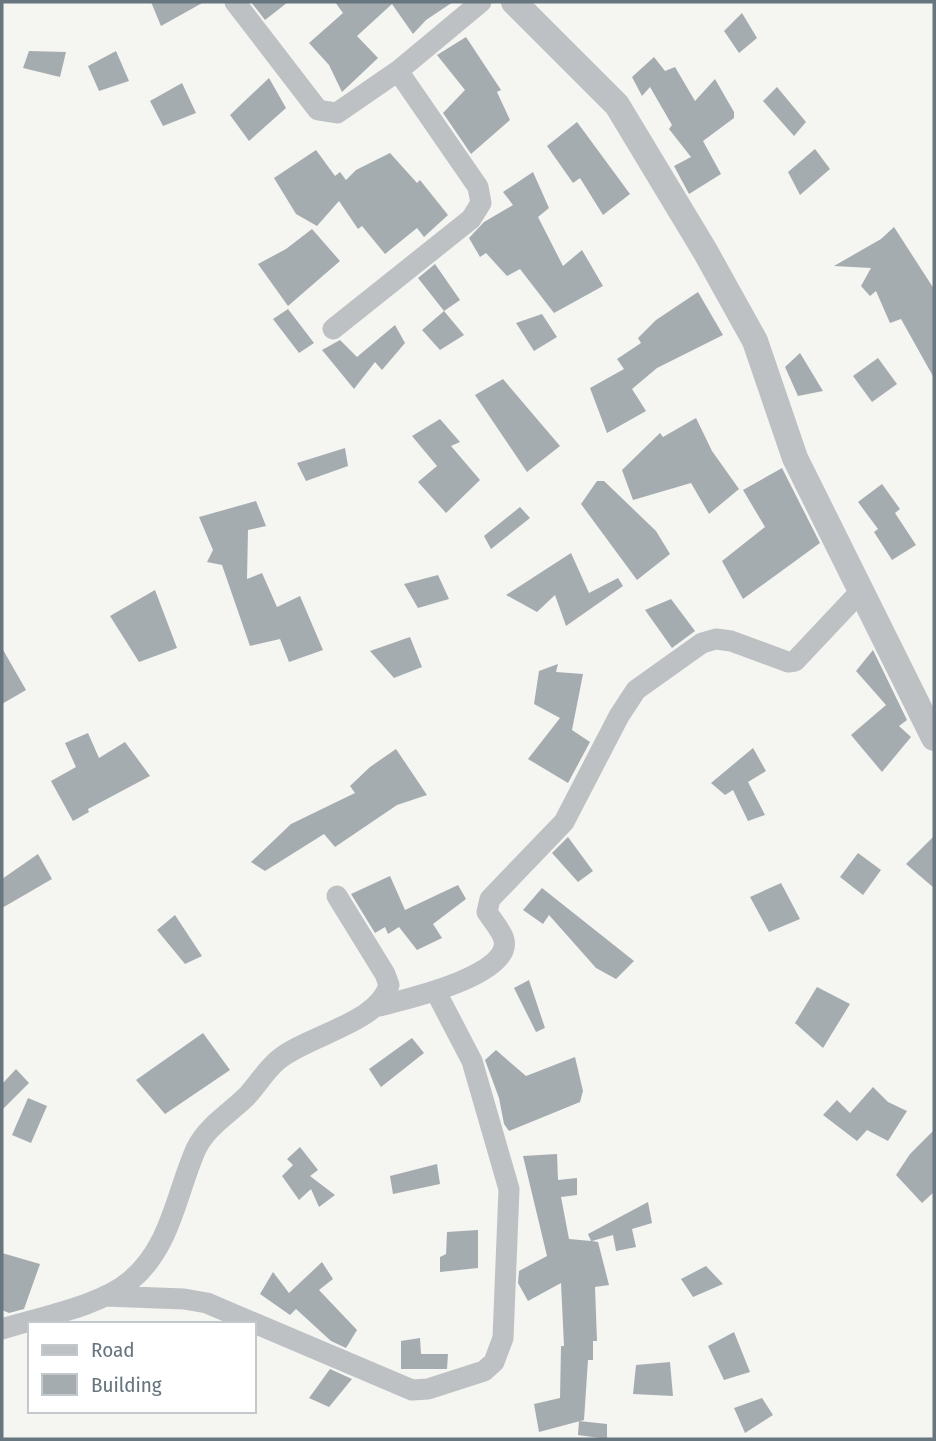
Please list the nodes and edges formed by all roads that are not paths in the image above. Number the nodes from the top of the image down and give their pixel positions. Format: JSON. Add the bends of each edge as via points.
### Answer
{"nodes":[{"id":1,"x":235,"y":2,"type":"edge"},
{"id":2,"x":481,"y":2,"type":"edge"},
{"id":3,"x":514,"y":2,"type":"edge"},
{"id":4,"x":398,"y":71,"type":"junction"},
{"id":5,"x":333,"y":329,"type":"dead end"},
{"id":6,"x":860,"y":592,"type":"junction"},
{"id":7,"x":934,"y":738,"type":"edge"},
{"id":8,"x":337,"y":896,"type":"dead end"},
{"id":9,"x":436,"y":992,"type":"junction"},
{"id":10,"x":379,"y":1006,"type":"junction"},
{"id":11,"x":105,"y":1296,"type":"junction"},
{"id":12,"x":251,"y":1322,"type":"edge"},
{"id":13,"x":256,"y":1324,"type":"edge"},
{"id":14,"x":2,"y":1329,"type":"edge"}],
"edges":[{"from":1,"to":4,"type":"street","via":[[318,110],[337,113]]},
{"from":2,"to":4,"type":"street"},
{"from":3,"to":6,"type":"street","via":[[617,105],[705,251],[755,341],[795,458]]},
{"from":4,"to":5,"type":"street","via":[[478,187],[481,203],[471,219]]},
{"from":6,"to":7,"type":"street"},
{"from":6,"to":9,"type":"street","via":[[794,661],[716,639],[702,643],[636,690],[564,822],[490,899],[487,912],[504,940],[503,948],[495,960]]},
{"from":8,"to":10,"type":"street","via":[[386,974],[389,985]]},
{"from":9,"to":10,"type":"street"},
{"from":9,"to":13,"type":"street","via":[[472,1060],[509,1189],[503,1338],[494,1362],[484,1371],[412,1390]]},
{"from":10,"to":11,"type":"street","via":[[278,1060],[249,1094],[216,1122],[197,1148],[174,1217],[150,1258],[131,1281]]},
{"from":11,"to":12,"type":"street","via":[[184,1299]]},
{"from":11,"to":14,"type":"street"}]}
